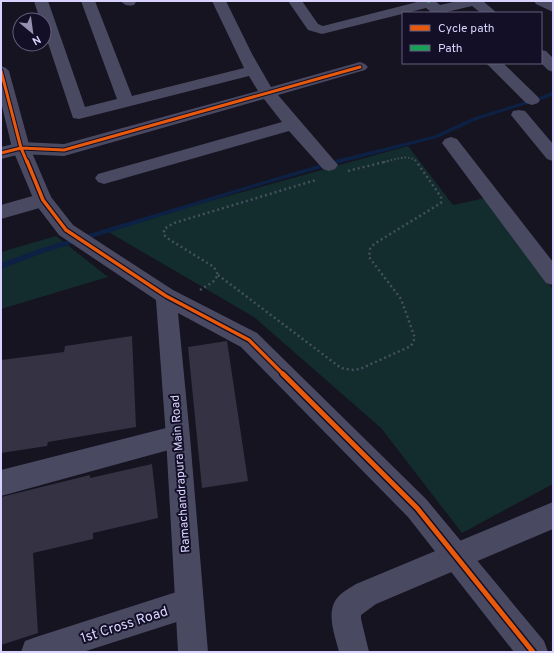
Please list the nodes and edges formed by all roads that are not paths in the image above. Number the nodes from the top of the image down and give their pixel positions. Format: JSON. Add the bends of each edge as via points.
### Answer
{"nodes":[{"id":1,"x":41,"y":1,"type":"edge"},
{"id":2,"x":88,"y":1,"type":"edge"},
{"id":3,"x":219,"y":1,"type":"edge"},
{"id":4,"x":295,"y":1,"type":"edge"},
{"id":5,"x":475,"y":1,"type":"edge"},
{"id":6,"x":541,"y":1,"type":"edge"},
{"id":7,"x":433,"y":7,"type":"edge"},
{"id":8,"x":553,"y":8,"type":"edge"},
{"id":9,"x":409,"y":12,"type":"edge"},
{"id":10,"x":489,"y":12,"type":"edge"},
{"id":11,"x":402,"y":13,"type":"edge"},
{"id":12,"x":542,"y":55,"type":"edge"},
{"id":13,"x":495,"y":64,"type":"edge"},
{"id":14,"x":360,"y":67,"type":"dead end"},
{"id":15,"x":553,"y":67,"type":"edge"},
{"id":16,"x":254,"y":70,"type":"junction"},
{"id":17,"x":1,"y":71,"type":"edge"},
{"id":18,"x":269,"y":94,"type":"junction"},
{"id":19,"x":5,"y":99,"type":"edge"},
{"id":20,"x":532,"y":100,"type":"dead end"},
{"id":21,"x":126,"y":102,"type":"junction"},
{"id":22,"x":519,"y":115,"type":"dead end"},
{"id":23,"x":293,"y":124,"type":"junction"},
{"id":24,"x":451,"y":143,"type":"dead end"},
{"id":25,"x":22,"y":148,"type":"junction"},
{"id":26,"x":1,"y":153,"type":"edge"},
{"id":27,"x":553,"y":155,"type":"edge"},
{"id":28,"x":336,"y":168,"type":"road end"},
{"id":29,"x":104,"y":178,"type":"dead end"},
{"id":30,"x":43,"y":200,"type":"junction"},
{"id":31,"x":1,"y":212,"type":"edge"},
{"id":32,"x":553,"y":277,"type":"edge"},
{"id":33,"x":172,"y":299,"type":"junction"},
{"id":34,"x":178,"y":437,"type":"junction"},
{"id":35,"x":1,"y":483,"type":"edge"},
{"id":36,"x":553,"y":515,"type":"edge"},
{"id":37,"x":456,"y":556,"type":"junction"},
{"id":38,"x":189,"y":603,"type":"junction"},
{"id":39,"x":36,"y":652,"type":"edge"},
{"id":40,"x":193,"y":652,"type":"edge"},
{"id":41,"x":354,"y":652,"type":"edge"},
{"id":42,"x":533,"y":652,"type":"edge"}],
"edges":[{"from":1,"to":21,"type":"street","via":[[79,114]]},
{"from":2,"to":21,"type":"street"},
{"from":3,"to":16,"type":"street"},
{"from":4,"to":11,"type":"street","via":[[313,27],[322,30]]},
{"from":5,"to":7,"type":"street"},
{"from":5,"to":10,"type":"street"},
{"from":6,"to":8,"type":"street"},
{"from":7,"to":9,"type":"street"},
{"from":12,"to":15,"type":"street"},
{"from":13,"to":20,"type":"street"},
{"from":14,"to":18,"type":"street"},
{"from":16,"to":18,"type":"street"},
{"from":16,"to":21,"type":"street"},
{"from":17,"to":19,"type":"street"},
{"from":18,"to":23,"type":"street"},
{"from":18,"to":25,"type":"street","via":[[64,150]]},
{"from":19,"to":25,"type":"street"},
{"from":22,"to":27,"type":"street"},
{"from":23,"to":28,"type":"street"},
{"from":23,"to":29,"type":"street"},
{"from":24,"to":32,"type":"street"},
{"from":25,"to":26,"type":"street"},
{"from":25,"to":30,"type":"street"},
{"from":30,"to":31,"type":"street"},
{"from":30,"to":33,"type":"street","via":[[66,230]]},
{"from":33,"to":34,"type":"street","name":"Ramachandrapura Main Road"},
{"from":33,"to":37,"type":"street","via":[[248,340],[417,508]]},
{"from":34,"to":35,"type":"street"},
{"from":34,"to":38,"type":"street","name":"Ramachandrapura Main Road"},
{"from":36,"to":37,"type":"street"},
{"from":37,"to":41,"type":"street","via":[[366,594],[348,607],[346,619]]},
{"from":37,"to":42,"type":"street"},
{"from":38,"to":39,"type":"street","name":"1st Cross Road"},
{"from":38,"to":40,"type":"street","name":"Ramachandrapura Main Road"}]}
